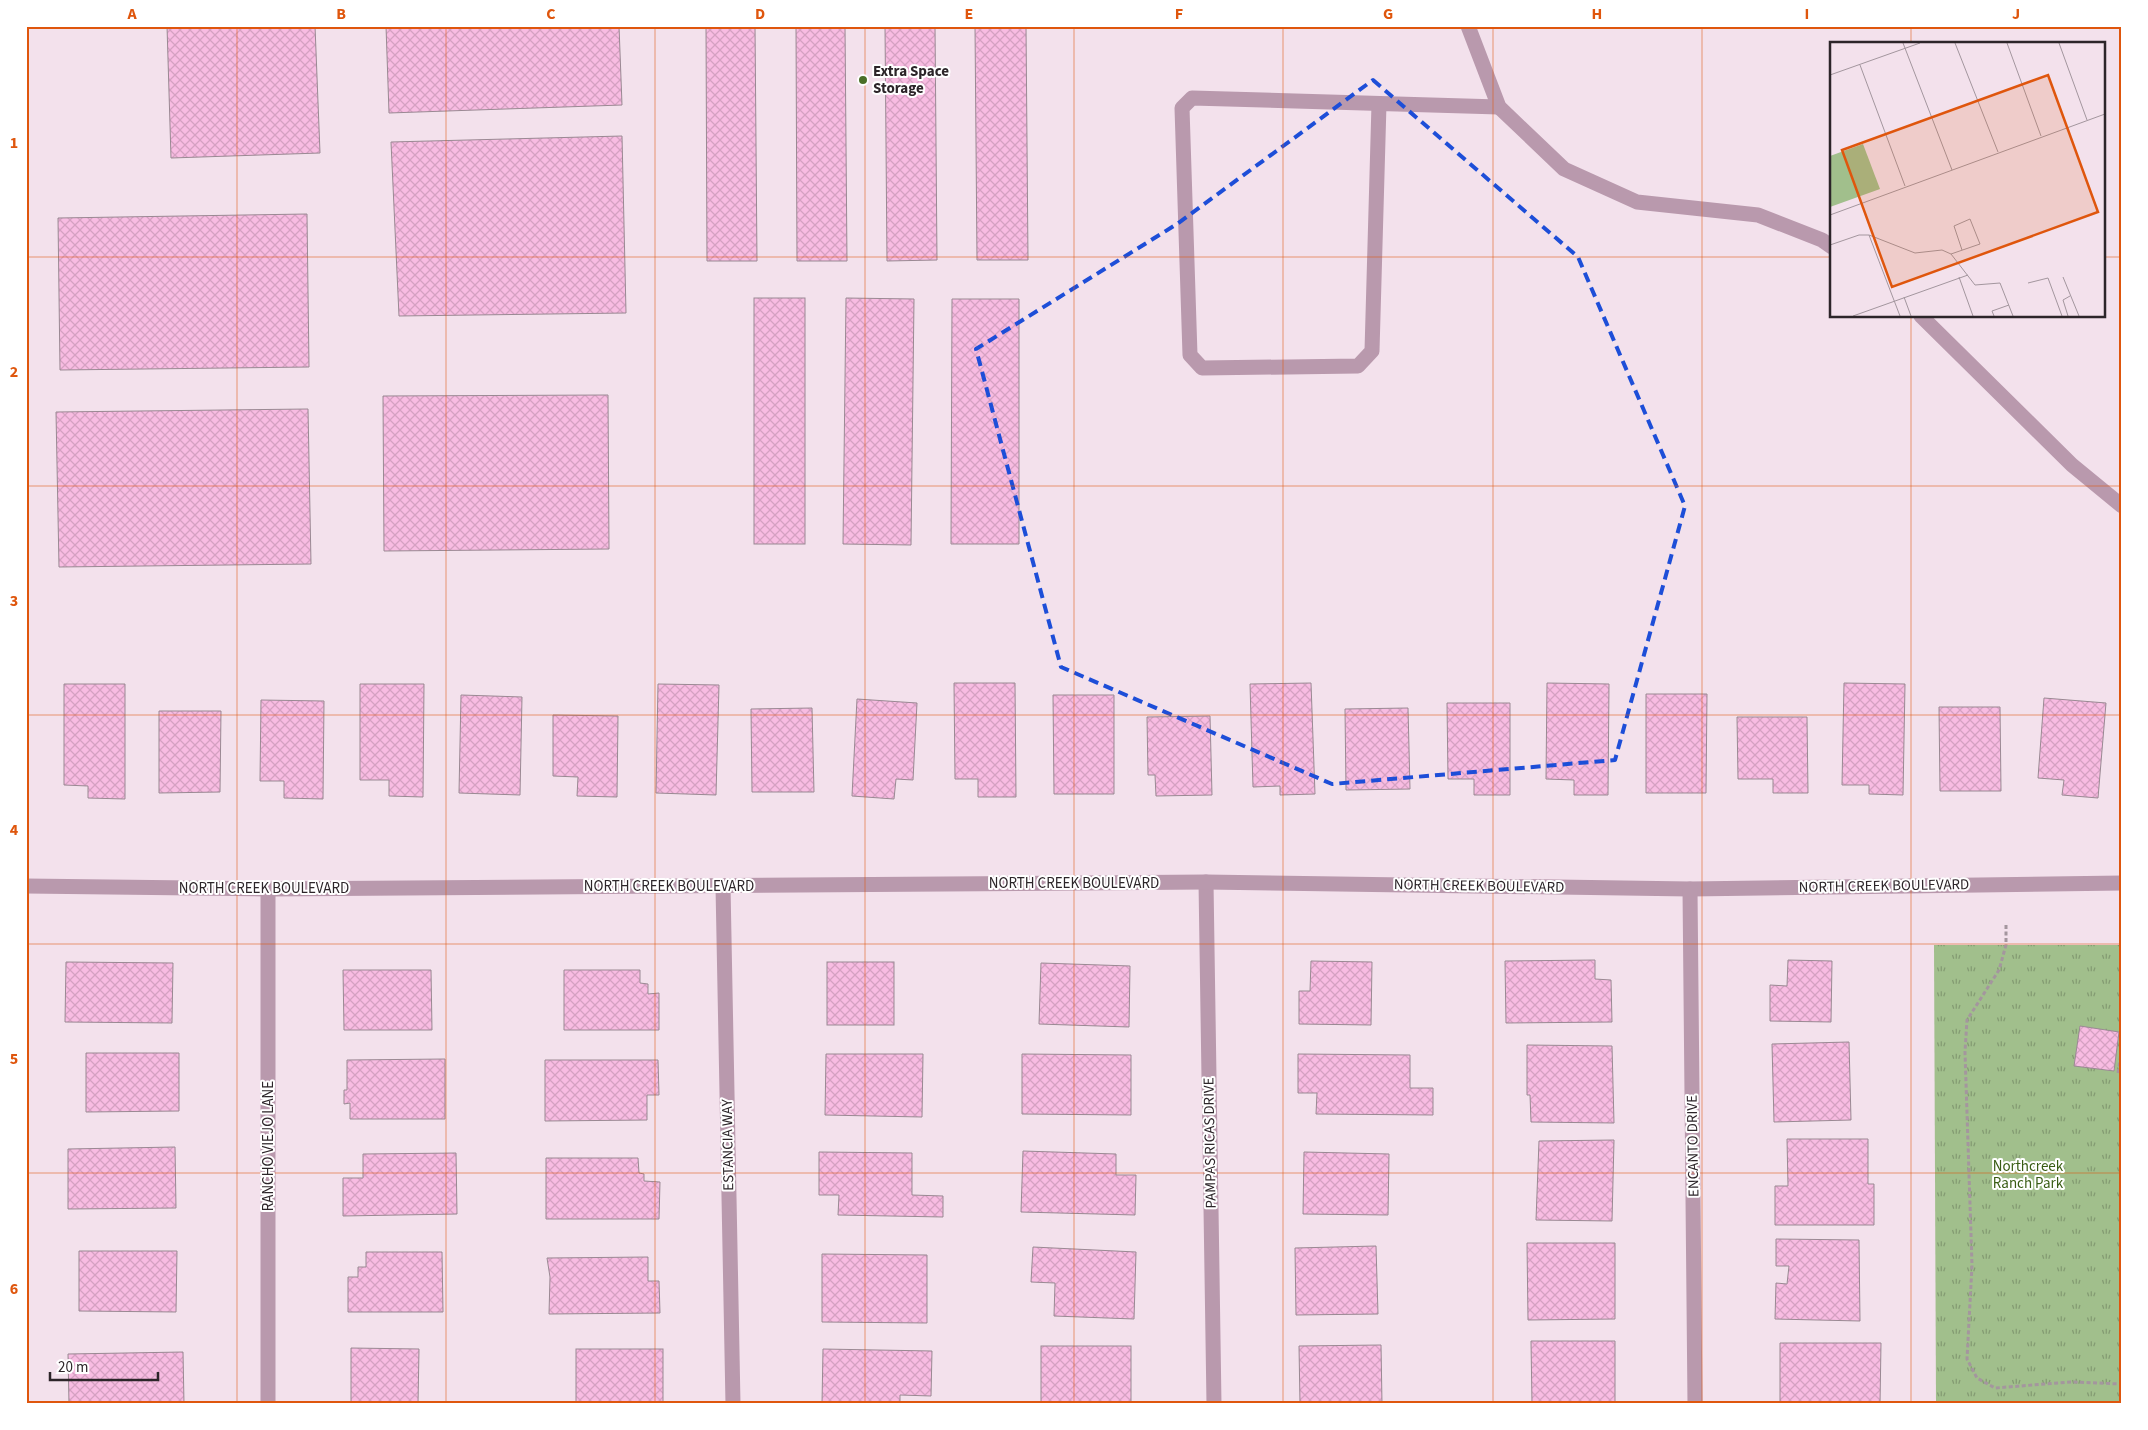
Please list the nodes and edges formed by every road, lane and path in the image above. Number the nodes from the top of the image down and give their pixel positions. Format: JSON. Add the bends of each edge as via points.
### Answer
{"nodes":[{"id":1,"x":1468,"y":26,"type":"edge"},
{"id":2,"x":1379,"y":104,"type":"junction"},
{"id":3,"x":1499,"y":107,"type":"junction"},
{"id":4,"x":1830,"y":246,"type":"edge"},
{"id":5,"x":1923,"y":318,"type":"edge"},
{"id":6,"x":2122,"y":506,"type":"edge"},
{"id":7,"x":1206,"y":882,"type":"junction"},
{"id":8,"x":2122,"y":882,"type":"edge"},
{"id":9,"x":26,"y":886,"type":"edge"},
{"id":10,"x":723,"y":886,"type":"junction"},
{"id":11,"x":268,"y":889,"type":"junction"},
{"id":12,"x":1690,"y":889,"type":"junction"},
{"id":13,"x":2006,"y":925,"type":"dead end"},
{"id":14,"x":2122,"y":1046,"type":"edge"},
{"id":15,"x":2118,"y":1073,"type":"dead end"},
{"id":16,"x":2122,"y":1384,"type":"edge"},
{"id":17,"x":268,"y":1404,"type":"edge"},
{"id":18,"x":733,"y":1404,"type":"edge"},
{"id":19,"x":1214,"y":1404,"type":"edge"},
{"id":20,"x":1695,"y":1404,"type":"edge"}],
"edges":[{"from":1,"to":3,"type":"street"},
{"from":2,"to":2,"type":"street","via":[[1192,98],[1182,108],[1190,355],[1202,368],[1358,366],[1372,350]]},
{"from":2,"to":3,"type":"street"},
{"from":3,"to":4,"type":"street","via":[[1564,169],[1637,202],[1758,215]]},
{"from":5,"to":6,"type":"street","via":[[2072,465]]},
{"from":7,"to":10,"type":"street","name":"NORTH CREEK BOULEVARD"},
{"from":7,"to":12,"type":"street","name":"NORTH CREEK BOULEVARD"},
{"from":7,"to":19,"type":"street","name":"PAMPAS RICAS DRIVE"},
{"from":8,"to":12,"type":"street","name":"NORTH CREEK BOULEVARD"},
{"from":9,"to":11,"type":"street","name":"NORTH CREEK BOULEVARD"},
{"from":10,"to":11,"type":"street","name":"NORTH CREEK BOULEVARD"},
{"from":10,"to":18,"type":"street","name":"ESTANCIA WAY"},
{"from":11,"to":17,"type":"street","name":"RANCHO VIEJO LANE"},
{"from":12,"to":20,"type":"street","name":"ENCANTO DRIVE"},
{"from":13,"to":16,"type":"path","via":[[2006,945],[1999,970],[1967,1020],[1965,1052],[1972,1265],[1967,1360],[1977,1378],[1995,1388],[2071,1382]]},
{"from":14,"to":15,"type":"path"}]}
